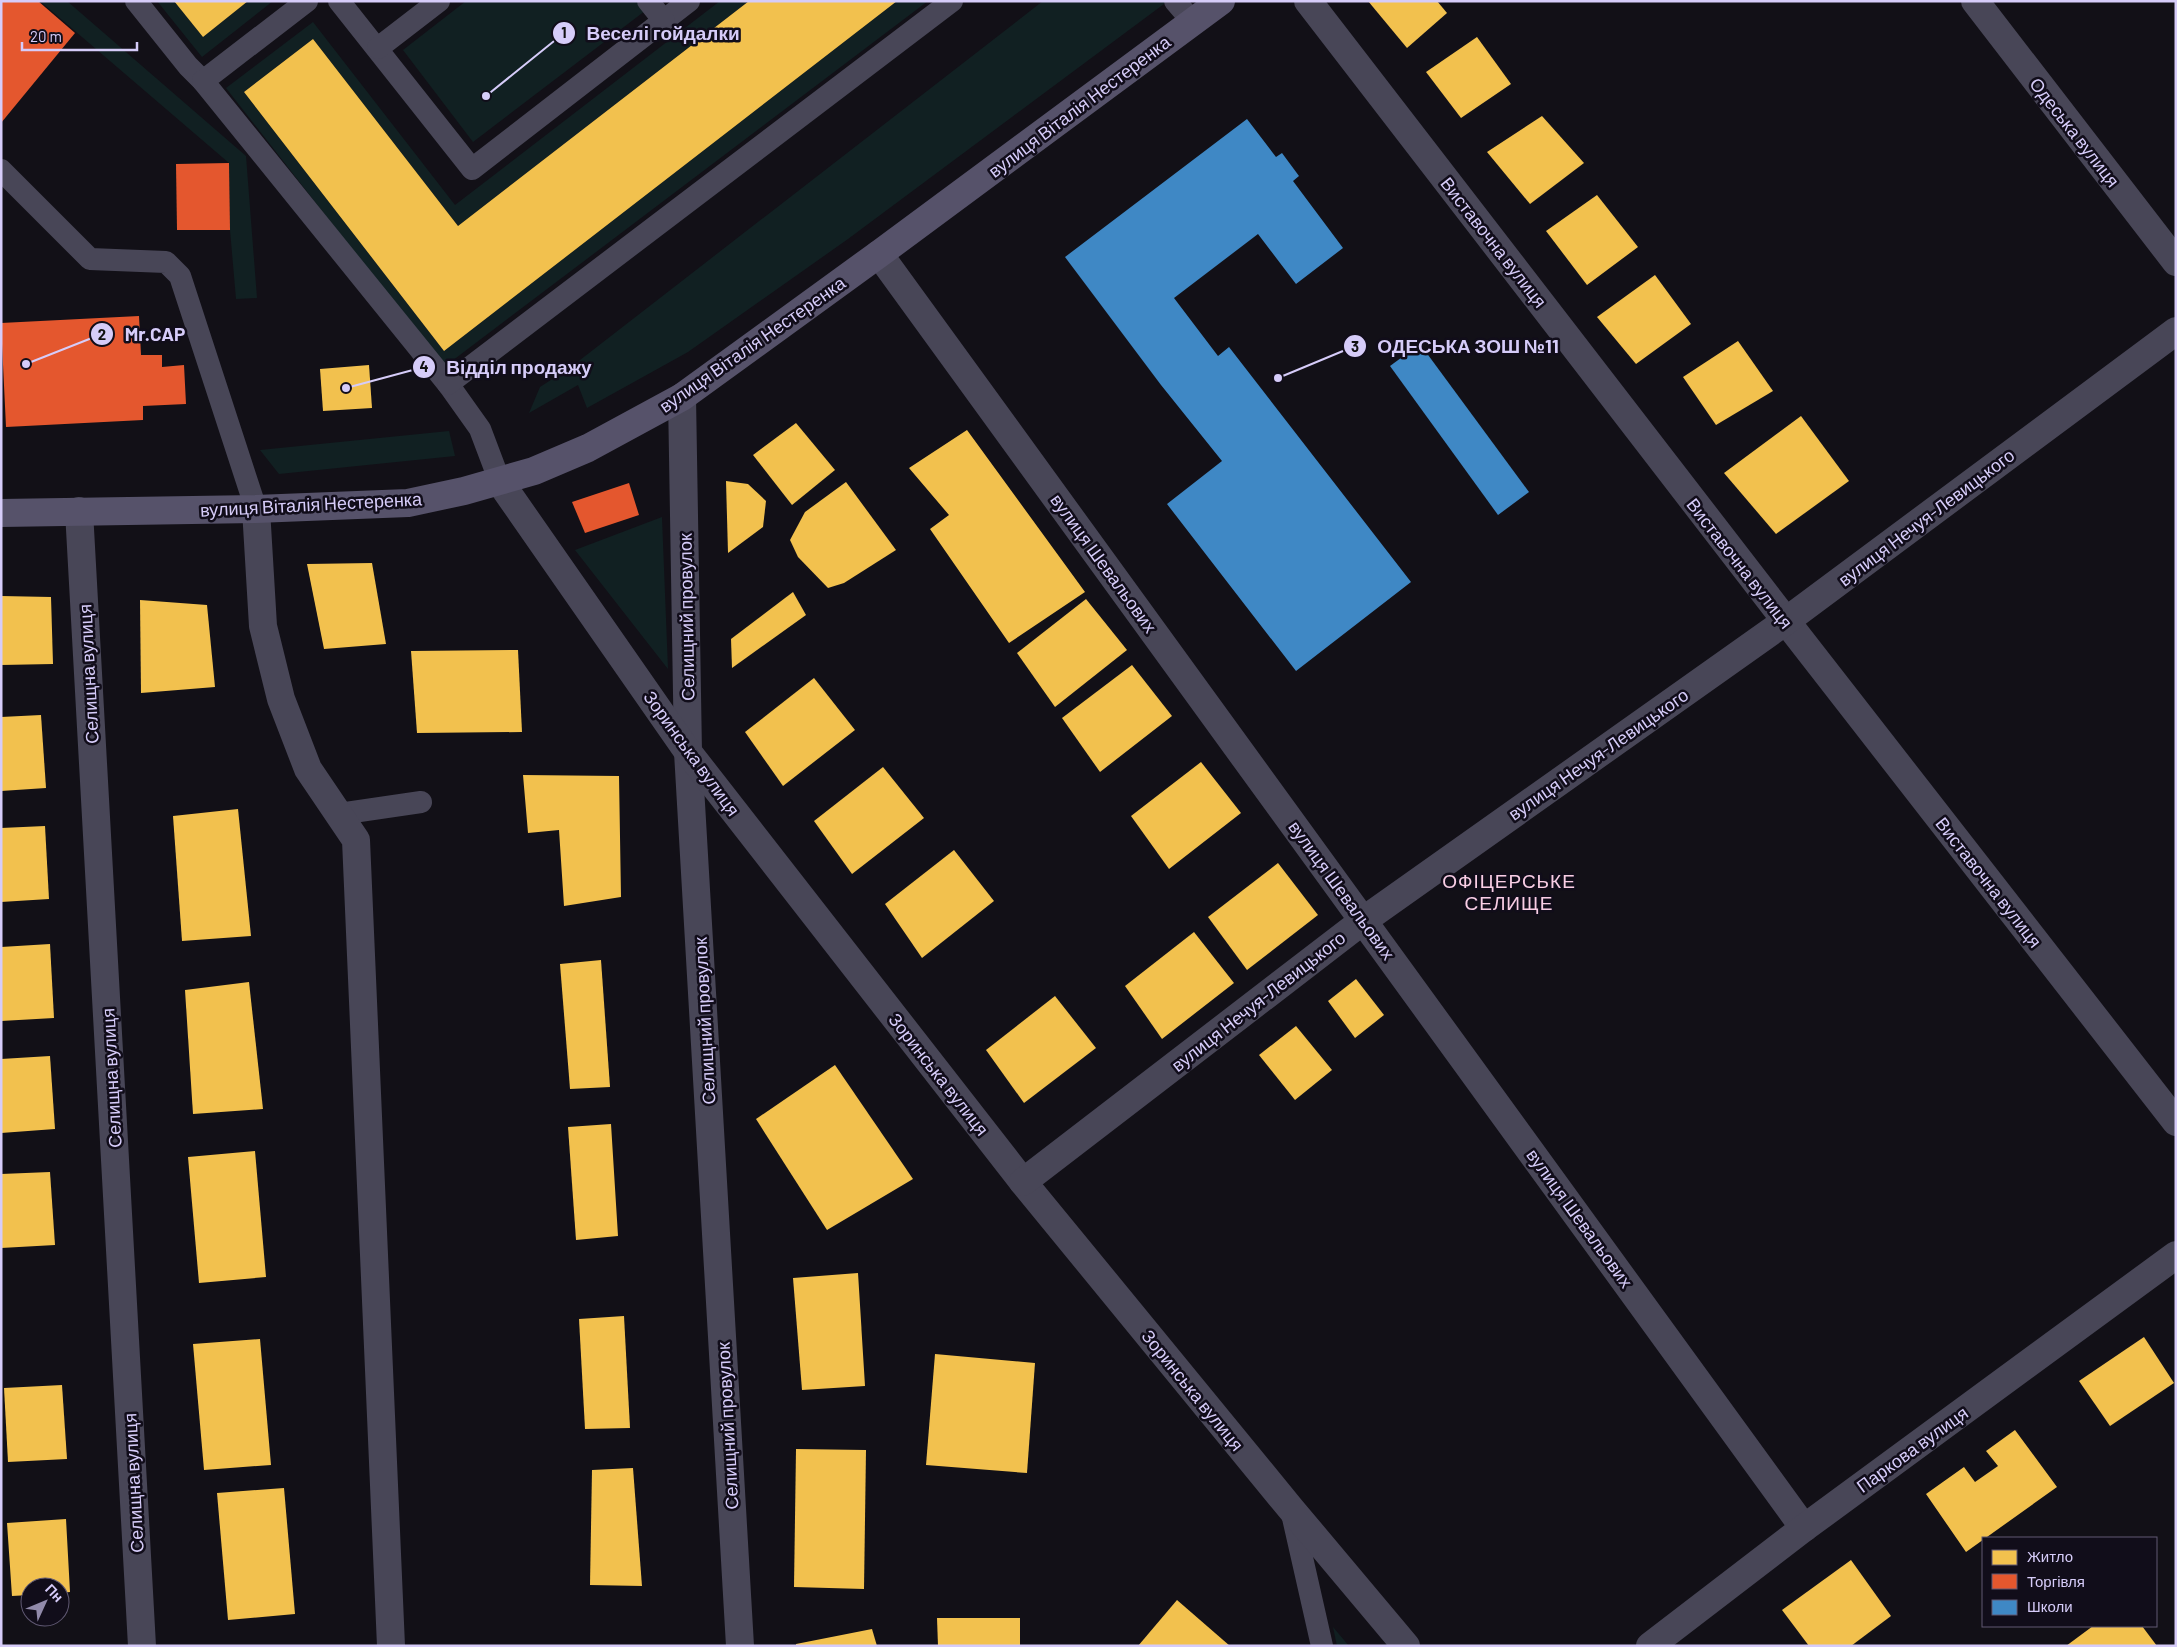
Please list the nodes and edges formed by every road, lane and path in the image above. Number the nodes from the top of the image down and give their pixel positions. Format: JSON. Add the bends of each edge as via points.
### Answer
{"nodes":[{"id":1,"x":136,"y":1,"type":"edge"},
{"id":2,"x":307,"y":1,"type":"edge"},
{"id":3,"x":339,"y":1,"type":"edge"},
{"id":4,"x":439,"y":1,"type":"edge"},
{"id":5,"x":648,"y":1,"type":"edge"},
{"id":6,"x":690,"y":1,"type":"edge"},
{"id":7,"x":952,"y":1,"type":"edge"},
{"id":8,"x":1175,"y":1,"type":"edge"},
{"id":9,"x":1220,"y":1,"type":"edge"},
{"id":10,"x":1308,"y":1,"type":"edge"},
{"id":11,"x":1975,"y":1,"type":"edge"},
{"id":12,"x":664,"y":21,"type":"junction"},
{"id":13,"x":1193,"y":22,"type":"junction"},
{"id":14,"x":378,"y":48,"type":"junction"},
{"id":15,"x":203,"y":81,"type":"junction"},
{"id":16,"x":1,"y":170,"type":"edge"},
{"id":17,"x":879,"y":254,"type":"junction"},
{"id":18,"x":2176,"y":262,"type":"edge"},
{"id":19,"x":2176,"y":331,"type":"edge"},
{"id":20,"x":448,"y":384,"type":"junction"},
{"id":21,"x":682,"y":397,"type":"junction"},
{"id":22,"x":500,"y":482,"type":"junction"},
{"id":23,"x":256,"y":509,"type":"junction"},
{"id":24,"x":79,"y":511,"type":"junction"},
{"id":25,"x":1,"y":513,"type":"edge"},
{"id":26,"x":1786,"y":622,"type":"junction"},
{"id":27,"x":688,"y":752,"type":"junction"},
{"id":28,"x":421,"y":802,"type":"dead end"},
{"id":29,"x":339,"y":814,"type":"junction"},
{"id":30,"x":1364,"y":920,"type":"junction"},
{"id":31,"x":2176,"y":1122,"type":"edge"},
{"id":32,"x":1023,"y":1182,"type":"junction"},
{"id":33,"x":2176,"y":1255,"type":"edge"},
{"id":34,"x":1291,"y":1509,"type":"junction"},
{"id":35,"x":1804,"y":1528,"type":"junction"},
{"id":36,"x":142,"y":1646,"type":"edge"},
{"id":37,"x":391,"y":1646,"type":"edge"},
{"id":38,"x":740,"y":1646,"type":"edge"},
{"id":39,"x":1322,"y":1646,"type":"edge"},
{"id":40,"x":1406,"y":1646,"type":"edge"},
{"id":41,"x":1650,"y":1646,"type":"edge"}],
"edges":[{"from":1,"to":15,"type":"lane"},
{"from":2,"to":15,"type":"lane"},
{"from":3,"to":14,"type":"lane"},
{"from":4,"to":14,"type":"lane"},
{"from":5,"to":12,"type":"lane"},
{"from":6,"to":12,"type":"lane"},
{"from":7,"to":20,"type":"lane"},
{"from":8,"to":13,"type":"lane"},
{"from":9,"to":13,"type":"main road","name":"вулиця Віталія Нестеренка"},
{"from":10,"to":26,"type":"street","name":"Виставочна вулиця"},
{"from":11,"to":18,"type":"street","name":"Одеська вулиця"},
{"from":12,"to":14,"type":"lane","via":[[472,169]]},
{"from":13,"to":17,"type":"main road","name":"вулиця Віталія Нестеренка"},
{"from":15,"to":20,"type":"lane"},
{"from":16,"to":23,"type":"lane","via":[[90,259],[166,262],[180,276]]},
{"from":17,"to":21,"type":"main road","name":"вулиця Віталія Нестеренка"},
{"from":17,"to":30,"type":"street","name":"вулиця Шевальових"},
{"from":19,"to":26,"type":"street","name":"вулиця Нечуя-Левицького"},
{"from":20,"to":22,"type":"lane","via":[[480,428]]},
{"from":21,"to":22,"type":"main road","name":"вулиця Віталія Нестеренка","via":[[588,448]]},
{"from":21,"to":27,"type":"street","name":"Селищний провулок"},
{"from":22,"to":23,"type":"main road","name":"вулиця Віталія Нестеренка","via":[[408,503]]},
{"from":22,"to":27,"type":"street","name":"Зоринська вулиця"},
{"from":23,"to":24,"type":"main road","name":"вулиця Віталія Нестеренка"},
{"from":23,"to":29,"type":"street","via":[[263,626],[281,699],[308,769]]},
{"from":24,"to":25,"type":"main road","name":"вулиця Віталія Нестеренка"},
{"from":24,"to":36,"type":"street","name":"Селищна вулиця"},
{"from":26,"to":30,"type":"street","name":"вулиця Нечуя-Левицького"},
{"from":26,"to":31,"type":"street","name":"Виставочна вулиця"},
{"from":27,"to":32,"type":"street","name":"Зоринська вулиця"},
{"from":27,"to":38,"type":"street","name":"Селищний провулок"},
{"from":28,"to":29,"type":"lane"},
{"from":29,"to":37,"type":"street","via":[[356,840]]},
{"from":30,"to":32,"type":"street","name":"вулиця Нечуя-Левицького"},
{"from":30,"to":35,"type":"street","name":"вулиця Шевальових"},
{"from":32,"to":34,"type":"street","name":"Зоринська вулиця"},
{"from":33,"to":35,"type":"street","name":"Паркова вулиця"},
{"from":34,"to":39,"type":"lane"},
{"from":34,"to":40,"type":"street","name":"Зоринська вулиця"},
{"from":35,"to":41,"type":"street","name":"Паркова вулиця"}]}
